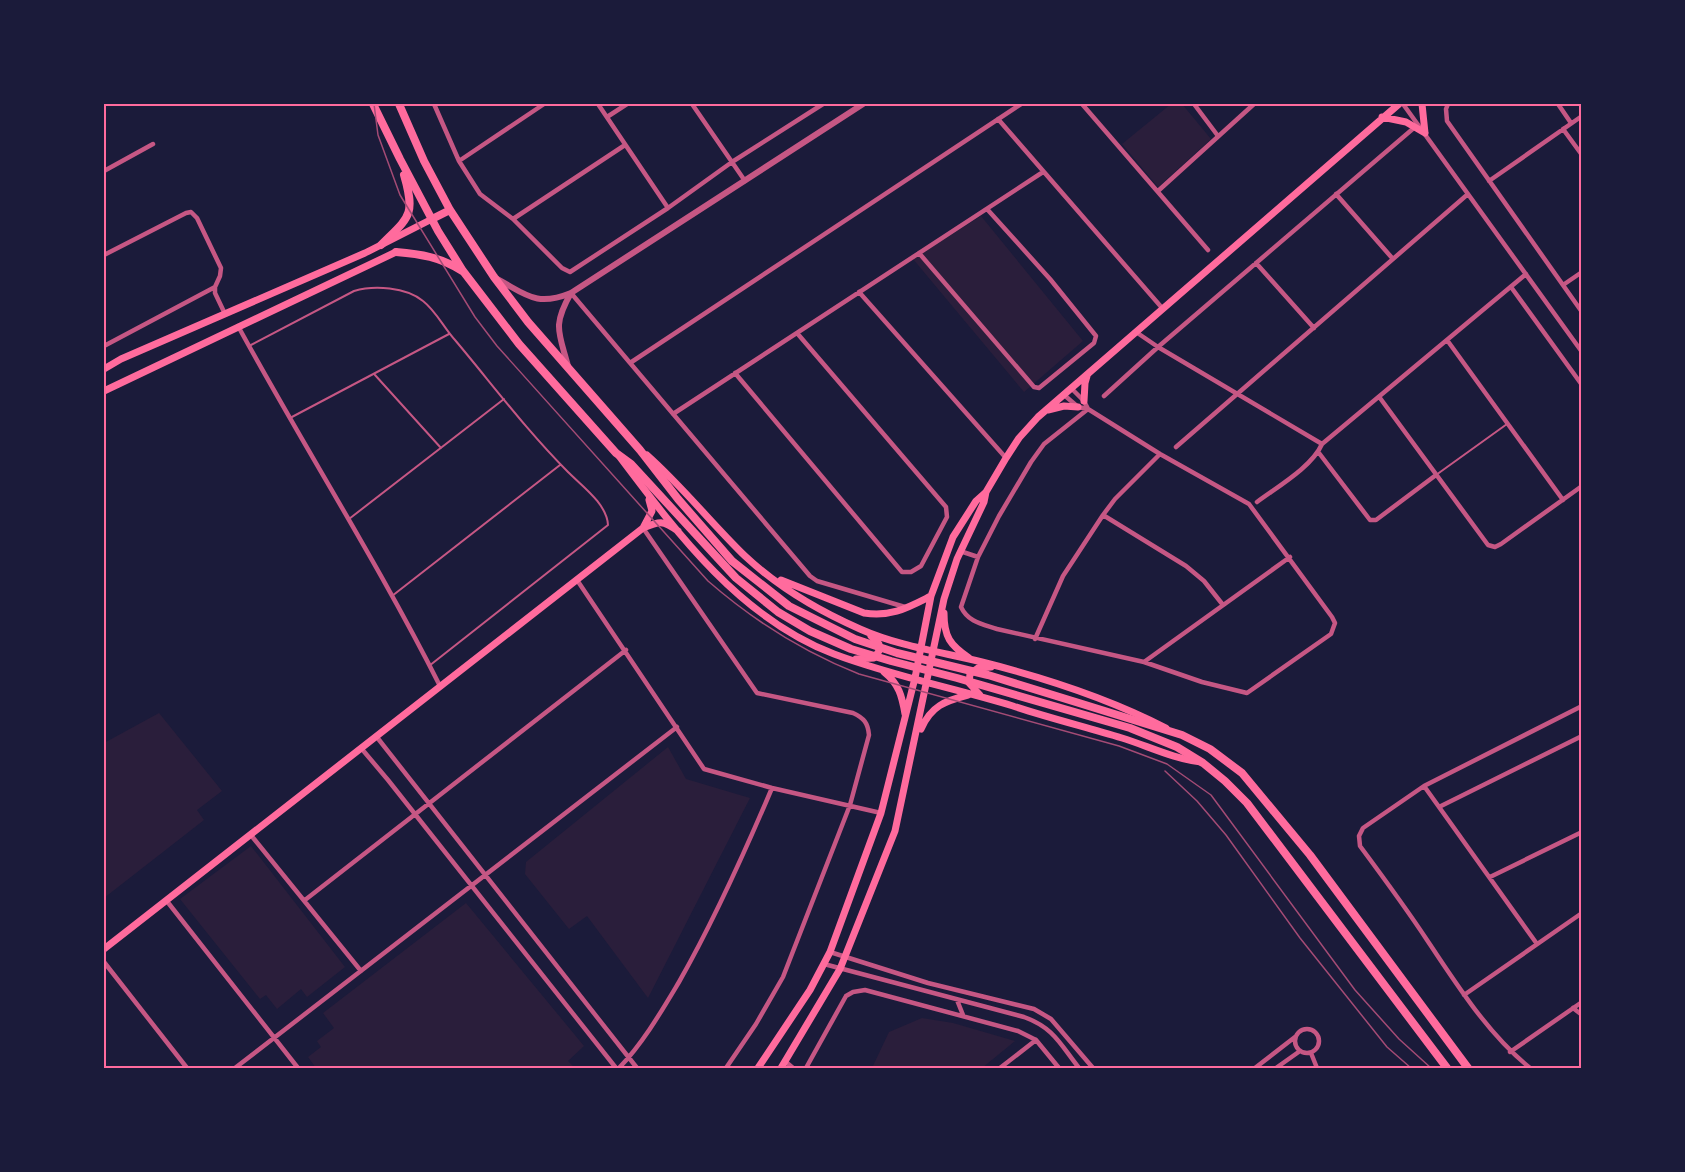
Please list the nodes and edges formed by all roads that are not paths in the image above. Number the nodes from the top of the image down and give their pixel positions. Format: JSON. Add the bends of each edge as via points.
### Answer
{"nodes":[{"id":1,"x":374,"y":104,"type":"edge"},
{"id":2,"x":399,"y":104,"type":"edge"},
{"id":3,"x":434,"y":104,"type":"edge"},
{"id":4,"x":544,"y":104,"type":"edge"},
{"id":5,"x":598,"y":104,"type":"edge"},
{"id":6,"x":627,"y":104,"type":"edge"},
{"id":7,"x":692,"y":104,"type":"edge"},
{"id":8,"x":823,"y":104,"type":"edge"},
{"id":9,"x":863,"y":104,"type":"edge"},
{"id":10,"x":1021,"y":104,"type":"edge"},
{"id":11,"x":1082,"y":104,"type":"edge"},
{"id":12,"x":1194,"y":104,"type":"edge"},
{"id":13,"x":1254,"y":104,"type":"edge"},
{"id":14,"x":1399,"y":104,"type":"edge"},
{"id":15,"x":1403,"y":104,"type":"edge"},
{"id":16,"x":1422,"y":104,"type":"edge"},
{"id":17,"x":1448,"y":104,"type":"edge"},
{"id":18,"x":1558,"y":104,"type":"edge"},
{"id":19,"x":1581,"y":116,"type":"edge"},
{"id":20,"x":607,"y":117,"type":"junction"},
{"id":21,"x":1382,"y":117,"type":"junction"},
{"id":22,"x":998,"y":119,"type":"junction"},
{"id":23,"x":1571,"y":123,"type":"junction"},
{"id":24,"x":1415,"y":127,"type":"junction"},
{"id":25,"x":1563,"y":129,"type":"junction"},
{"id":26,"x":1425,"y":133,"type":"junction"},
{"id":27,"x":1218,"y":136,"type":"junction"},
{"id":28,"x":153,"y":144,"type":"dead end"},
{"id":29,"x":625,"y":145,"type":"junction"},
{"id":30,"x":1581,"y":155,"type":"edge"},
{"id":31,"x":400,"y":159,"type":"junction"},
{"id":32,"x":459,"y":161,"type":"junction"},
{"id":33,"x":732,"y":162,"type":"junction"},
{"id":34,"x":104,"y":171,"type":"edge"},
{"id":35,"x":1043,"y":172,"type":"junction"},
{"id":36,"x":745,"y":181,"type":"junction"},
{"id":37,"x":1489,"y":181,"type":"junction"},
{"id":38,"x":1158,"y":190,"type":"junction"},
{"id":39,"x":1336,"y":194,"type":"junction"},
{"id":40,"x":1468,"y":194,"type":"junction"},
{"id":41,"x":668,"y":208,"type":"junction"},
{"id":42,"x":987,"y":209,"type":"junction"},
{"id":43,"x":450,"y":210,"type":"junction"},
{"id":44,"x":432,"y":219,"type":"junction"},
{"id":45,"x":513,"y":219,"type":"junction"},
{"id":46,"x":381,"y":245,"type":"junction"},
{"id":47,"x":1208,"y":250,"type":"dead end"},
{"id":48,"x":396,"y":252,"type":"joint"},
{"id":49,"x":919,"y":253,"type":"junction"},
{"id":50,"x":104,"y":255,"type":"edge"},
{"id":51,"x":1393,"y":260,"type":"junction"},
{"id":52,"x":1256,"y":263,"type":"junction"},
{"id":53,"x":463,"y":271,"type":"junction"},
{"id":54,"x":1581,"y":272,"type":"edge"},
{"id":55,"x":1526,"y":274,"type":"junction"},
{"id":56,"x":494,"y":277,"type":"junction"},
{"id":57,"x":1563,"y":285,"type":"junction"},
{"id":58,"x":215,"y":286,"type":"junction"},
{"id":59,"x":1510,"y":286,"type":"junction"},
{"id":60,"x":859,"y":292,"type":"junction"},
{"id":61,"x":571,"y":293,"type":"junction"},
{"id":62,"x":1163,"y":309,"type":"junction"},
{"id":63,"x":1581,"y":312,"type":"edge"},
{"id":64,"x":225,"y":314,"type":"junction"},
{"id":65,"x":238,"y":326,"type":"junction"},
{"id":66,"x":1314,"y":328,"type":"junction"},
{"id":67,"x":1136,"y":332,"type":"junction"},
{"id":68,"x":797,"y":333,"type":"junction"},
{"id":69,"x":449,"y":334,"type":"junction"},
{"id":70,"x":1447,"y":340,"type":"junction"},
{"id":71,"x":104,"y":345,"type":"edge"},
{"id":72,"x":249,"y":346,"type":"junction"},
{"id":73,"x":1158,"y":347,"type":"junction"},
{"id":74,"x":1581,"y":352,"type":"edge"},
{"id":75,"x":630,"y":363,"type":"junction"},
{"id":76,"x":568,"y":367,"type":"junction"},
{"id":77,"x":104,"y":369,"type":"edge"},
{"id":78,"x":735,"y":373,"type":"junction"},
{"id":79,"x":1088,"y":374,"type":"junction"},
{"id":80,"x":375,"y":375,"type":"junction"},
{"id":81,"x":1581,"y":385,"type":"edge"},
{"id":82,"x":1071,"y":388,"type":"junction"},
{"id":83,"x":104,"y":391,"type":"edge"},
{"id":84,"x":1064,"y":394,"type":"junction"},
{"id":85,"x":1238,"y":394,"type":"junction"},
{"id":86,"x":1104,"y":396,"type":"dead end"},
{"id":87,"x":1380,"y":398,"type":"junction"},
{"id":88,"x":504,"y":399,"type":"junction"},
{"id":89,"x":1081,"y":404,"type":"junction"},
{"id":90,"x":1088,"y":409,"type":"junction"},
{"id":91,"x":1046,"y":410,"type":"junction"},
{"id":92,"x":673,"y":414,"type":"junction"},
{"id":93,"x":289,"y":418,"type":"junction"},
{"id":94,"x":1508,"y":423,"type":"junction"},
{"id":95,"x":1322,"y":444,"type":"junction"},
{"id":96,"x":1176,"y":447,"type":"dead end"},
{"id":97,"x":441,"y":448,"type":"junction"},
{"id":98,"x":640,"y":450,"type":"junction"},
{"id":99,"x":616,"y":453,"type":"junction"},
{"id":100,"x":1319,"y":453,"type":"junction"},
{"id":101,"x":1160,"y":454,"type":"junction"},
{"id":102,"x":1006,"y":458,"type":"junction"},
{"id":103,"x":561,"y":465,"type":"junction"},
{"id":104,"x":1436,"y":475,"type":"junction"},
{"id":105,"x":1581,"y":486,"type":"edge"},
{"id":106,"x":646,"y":492,"type":"junction"},
{"id":107,"x":987,"y":492,"type":"junction"},
{"id":108,"x":1563,"y":500,"type":"junction"},
{"id":109,"x":1257,"y":502,"type":"dead end"},
{"id":110,"x":1103,"y":515,"type":"junction"},
{"id":111,"x":349,"y":519,"type":"junction"},
{"id":112,"x":643,"y":528,"type":"junction"},
{"id":113,"x":678,"y":531,"type":"junction"},
{"id":114,"x":960,"y":551,"type":"junction"},
{"id":115,"x":978,"y":557,"type":"junction"},
{"id":116,"x":1290,"y":557,"type":"junction"},
{"id":117,"x":770,"y":576,"type":"junction"},
{"id":118,"x":577,"y":580,"type":"junction"},
{"id":119,"x":392,"y":596,"type":"junction"},
{"id":120,"x":931,"y":596,"type":"junction"},
{"id":121,"x":944,"y":599,"type":"junction"},
{"id":122,"x":1223,"y":605,"type":"junction"},
{"id":123,"x":907,"y":608,"type":"junction"},
{"id":124,"x":859,"y":629,"type":"junction"},
{"id":125,"x":1035,"y":639,"type":"junction"},
{"id":126,"x":919,"y":648,"type":"junction"},
{"id":127,"x":626,"y":650,"type":"junction"},
{"id":128,"x":933,"y":651,"type":"junction"},
{"id":129,"x":849,"y":659,"type":"junction"},
{"id":130,"x":973,"y":660,"type":"junction"},
{"id":131,"x":1144,"y":662,"type":"junction"},
{"id":132,"x":429,"y":666,"type":"junction"},
{"id":133,"x":1000,"y":667,"type":"junction"},
{"id":134,"x":881,"y":669,"type":"junction"},
{"id":135,"x":915,"y":678,"type":"junction"},
{"id":136,"x":927,"y":682,"type":"junction"},
{"id":137,"x":440,"y":686,"type":"junction"},
{"id":138,"x":970,"y":694,"type":"junction"},
{"id":139,"x":985,"y":697,"type":"junction"},
{"id":140,"x":1581,"y":706,"type":"edge"},
{"id":141,"x":905,"y":717,"type":"junction"},
{"id":142,"x":677,"y":727,"type":"junction"},
{"id":143,"x":1182,"y":735,"type":"junction"},
{"id":144,"x":376,"y":736,"type":"junction"},
{"id":145,"x":1581,"y":736,"type":"edge"},
{"id":146,"x":915,"y":742,"type":"junction"},
{"id":147,"x":361,"y":748,"type":"junction"},
{"id":148,"x":1203,"y":763,"type":"junction"},
{"id":149,"x":1424,"y":786,"type":"junction"},
{"id":150,"x":772,"y":788,"type":"junction"},
{"id":151,"x":429,"y":803,"type":"junction"},
{"id":152,"x":850,"y":805,"type":"junction"},
{"id":153,"x":1439,"y":807,"type":"junction"},
{"id":154,"x":881,"y":813,"type":"junction"},
{"id":155,"x":415,"y":814,"type":"junction"},
{"id":156,"x":1581,"y":832,"type":"edge"},
{"id":157,"x":250,"y":834,"type":"junction"},
{"id":158,"x":485,"y":875,"type":"junction"},
{"id":159,"x":1490,"y":877,"type":"junction"},
{"id":160,"x":472,"y":886,"type":"junction"},
{"id":161,"x":166,"y":900,"type":"junction"},
{"id":162,"x":305,"y":900,"type":"junction"},
{"id":163,"x":1581,"y":913,"type":"edge"},
{"id":164,"x":1537,"y":944,"type":"junction"},
{"id":165,"x":104,"y":949,"type":"edge"},
{"id":166,"x":830,"y":952,"type":"junction"},
{"id":167,"x":845,"y":956,"type":"junction"},
{"id":168,"x":104,"y":962,"type":"edge"},
{"id":169,"x":824,"y":964,"type":"junction"},
{"id":170,"x":840,"y":969,"type":"junction"},
{"id":171,"x":361,"y":971,"type":"junction"},
{"id":172,"x":1464,"y":995,"type":"junction"},
{"id":173,"x":957,"y":1000,"type":"junction"},
{"id":174,"x":1581,"y":1002,"type":"edge"},
{"id":175,"x":1573,"y":1008,"type":"junction"},
{"id":176,"x":963,"y":1015,"type":"junction"},
{"id":177,"x":1581,"y":1015,"type":"edge"},
{"id":178,"x":1296,"y":1036,"type":"junction"},
{"id":179,"x":274,"y":1038,"type":"junction"},
{"id":180,"x":1036,"y":1040,"type":"junction"},
{"id":181,"x":1300,"y":1051,"type":"junction"},
{"id":182,"x":1510,"y":1052,"type":"junction"},
{"id":183,"x":1311,"y":1053,"type":"junction"},
{"id":184,"x":629,"y":1058,"type":"junction"},
{"id":185,"x":783,"y":1065,"type":"edge"},
{"id":186,"x":187,"y":1068,"type":"edge"},
{"id":187,"x":235,"y":1068,"type":"edge"},
{"id":188,"x":298,"y":1068,"type":"edge"},
{"id":189,"x":618,"y":1068,"type":"edge"},
{"id":190,"x":637,"y":1068,"type":"edge"},
{"id":191,"x":726,"y":1068,"type":"edge"},
{"id":192,"x":758,"y":1068,"type":"edge"},
{"id":193,"x":793,"y":1068,"type":"edge"},
{"id":194,"x":806,"y":1068,"type":"edge"},
{"id":195,"x":1000,"y":1068,"type":"edge"},
{"id":196,"x":1059,"y":1068,"type":"edge"},
{"id":197,"x":1079,"y":1068,"type":"edge"},
{"id":198,"x":1093,"y":1068,"type":"edge"},
{"id":199,"x":1255,"y":1068,"type":"edge"},
{"id":200,"x":1276,"y":1068,"type":"edge"},
{"id":201,"x":1317,"y":1068,"type":"edge"},
{"id":202,"x":1447,"y":1068,"type":"edge"},
{"id":203,"x":1468,"y":1068,"type":"edge"},
{"id":204,"x":1530,"y":1068,"type":"edge"}],
"edges":[{"from":1,"to":31,"type":"highway"},
{"from":2,"to":43,"type":"highway","via":[[423,161]]},
{"from":3,"to":32,"type":"street"},
{"from":4,"to":32,"type":"street"},
{"from":5,"to":20,"type":"street"},
{"from":6,"to":20,"type":"street"},
{"from":7,"to":33,"type":"street"},
{"from":8,"to":33,"type":"street"},
{"from":9,"to":36,"type":"street"},
{"from":10,"to":22,"type":"street"},
{"from":11,"to":38,"type":"street"},
{"from":12,"to":27,"type":"street"},
{"from":13,"to":27,"type":"street"},
{"from":14,"to":21,"type":"main road"},
{"from":15,"to":26,"type":"street"},
{"from":16,"to":26,"type":"main road"},
{"from":17,"to":37,"type":"street","via":[[1447,121]]},
{"from":18,"to":23,"type":"street"},
{"from":19,"to":23,"type":"street"},
{"from":20,"to":29,"type":"street"},
{"from":21,"to":24,"type":"main road"},
{"from":21,"to":62,"type":"main road"},
{"from":22,"to":35,"type":"street"},
{"from":22,"to":75,"type":"street"},
{"from":23,"to":25,"type":"street"},
{"from":24,"to":26,"type":"main road"},
{"from":24,"to":39,"type":"street"},
{"from":25,"to":30,"type":"street"},
{"from":25,"to":37,"type":"street"},
{"from":26,"to":40,"type":"street"},
{"from":27,"to":38,"type":"street"},
{"from":28,"to":34,"type":"street"},
{"from":29,"to":41,"type":"street"},
{"from":29,"to":45,"type":"street"},
{"from":31,"to":44,"type":"highway"},
{"from":31,"to":46,"type":"highway","via":[[411,206],[408,217]]},
{"from":32,"to":45,"type":"street","via":[[480,194]]},
{"from":33,"to":36,"type":"street"},
{"from":33,"to":41,"type":"street"},
{"from":35,"to":42,"type":"street"},
{"from":35,"to":62,"type":"street"},
{"from":36,"to":61,"type":"street"},
{"from":37,"to":57,"type":"street"},
{"from":38,"to":47,"type":"street"},
{"from":39,"to":51,"type":"street"},
{"from":39,"to":52,"type":"street"},
{"from":40,"to":51,"type":"street"},
{"from":40,"to":55,"type":"street"},
{"from":41,"to":45,"type":"street","via":[[570,272]]},
{"from":42,"to":49,"type":"street"},
{"from":42,"to":49,"type":"street","via":[[1096,336],[1094,343],[1039,388],[1034,387]]},
{"from":43,"to":44,"type":"highway"},
{"from":43,"to":56,"type":"highway"},
{"from":44,"to":46,"type":"main road"},
{"from":44,"to":53,"type":"highway"},
{"from":46,"to":64,"type":"main road"},
{"from":48,"to":53,"type":"highway","via":[[438,258]]},
{"from":48,"to":65,"type":"main road"},
{"from":49,"to":60,"type":"street"},
{"from":50,"to":58,"type":"street","via":[[191,212],[221,268]]},
{"from":51,"to":66,"type":"street"},
{"from":52,"to":66,"type":"street"},
{"from":52,"to":73,"type":"street"},
{"from":53,"to":99,"type":"highway","via":[[519,344]]},
{"from":54,"to":57,"type":"street"},
{"from":55,"to":59,"type":"street"},
{"from":55,"to":74,"type":"street"},
{"from":56,"to":61,"type":"street","via":[[543,301]]},
{"from":56,"to":76,"type":"highway"},
{"from":57,"to":63,"type":"street"},
{"from":58,"to":64,"type":"street"},
{"from":58,"to":71,"type":"street"},
{"from":59,"to":70,"type":"street"},
{"from":59,"to":81,"type":"street"},
{"from":60,"to":68,"type":"street"},
{"from":60,"to":102,"type":"street"},
{"from":61,"to":75,"type":"street"},
{"from":61,"to":76,"type":"street","via":[[558,320]]},
{"from":62,"to":67,"type":"main road"},
{"from":64,"to":77,"type":"main road"},
{"from":65,"to":72,"type":"street"},
{"from":65,"to":83,"type":"main road"},
{"from":66,"to":85,"type":"street"},
{"from":67,"to":73,"type":"street"},
{"from":67,"to":79,"type":"main road"},
{"from":68,"to":78,"type":"street"},
{"from":68,"to":78,"type":"street","via":[[946,507],[947,517],[921,566],[902,572]]},
{"from":69,"to":72,"type":"lane","via":[[425,302],[410,293],[364,288]]},
{"from":69,"to":80,"type":"lane"},
{"from":69,"to":88,"type":"lane"},
{"from":70,"to":87,"type":"street"},
{"from":70,"to":94,"type":"street"},
{"from":72,"to":93,"type":"street"},
{"from":73,"to":85,"type":"street"},
{"from":73,"to":86,"type":"street"},
{"from":75,"to":92,"type":"street"},
{"from":76,"to":98,"type":"highway"},
{"from":78,"to":92,"type":"street"},
{"from":79,"to":82,"type":"main road"},
{"from":79,"to":89,"type":"main road"},
{"from":80,"to":93,"type":"lane"},
{"from":80,"to":97,"type":"lane"},
{"from":82,"to":84,"type":"main road"},
{"from":82,"to":89,"type":"street"},
{"from":84,"to":89,"type":"street"},
{"from":84,"to":91,"type":"main road"},
{"from":85,"to":95,"type":"street"},
{"from":85,"to":96,"type":"street"},
{"from":87,"to":95,"type":"street"},
{"from":87,"to":104,"type":"street"},
{"from":88,"to":97,"type":"lane"},
{"from":88,"to":103,"type":"lane"},
{"from":89,"to":90,"type":"street"},
{"from":89,"to":91,"type":"main road"},
{"from":90,"to":101,"type":"street"},
{"from":90,"to":115,"type":"street","via":[[1044,444]]},
{"from":91,"to":102,"type":"main road","via":[[1027,428]]},
{"from":92,"to":123,"type":"street","via":[[816,581]]},
{"from":93,"to":111,"type":"street"},
{"from":94,"to":104,"type":"lane"},
{"from":94,"to":108,"type":"street"},
{"from":95,"to":100,"type":"street"},
{"from":97,"to":111,"type":"lane"},
{"from":98,"to":117,"type":"main road","via":[[687,493],[746,557]]},
{"from":98,"to":143,"type":"highway","via":[[732,561],[809,618],[897,653],[988,675]]},
{"from":99,"to":106,"type":"main road"},
{"from":99,"to":148,"type":"highway","via":[[631,464],[736,578],[778,612],[810,631],[851,649],[1130,728],[1177,747]]},
{"from":100,"to":104,"type":"street","via":[[1370,520],[1376,520]]},
{"from":100,"to":109,"type":"street"},
{"from":101,"to":110,"type":"street"},
{"from":101,"to":116,"type":"street","via":[[1249,504]]},
{"from":102,"to":107,"type":"main road"},
{"from":103,"to":119,"type":"lane"},
{"from":103,"to":132,"type":"lane","via":[[604,510],[608,525]]},
{"from":104,"to":108,"type":"street","via":[[1488,545],[1495,547]]},
{"from":105,"to":108,"type":"street"},
{"from":106,"to":112,"type":"main road","via":[[652,510]]},
{"from":106,"to":113,"type":"main road"},
{"from":107,"to":114,"type":"main road"},
{"from":107,"to":120,"type":"main road","via":[[976,501],[953,537]]},
{"from":110,"to":122,"type":"street","via":[[1186,566]]},
{"from":110,"to":125,"type":"street","via":[[1063,576]]},
{"from":111,"to":119,"type":"street"},
{"from":112,"to":113,"type":"main road","via":[[665,522]]},
{"from":112,"to":118,"type":"main road"},
{"from":112,"to":152,"type":"street","via":[[758,693],[863,717],[869,735]]},
{"from":113,"to":129,"type":"main road","via":[[733,591],[783,627]]},
{"from":114,"to":115,"type":"street"},
{"from":114,"to":121,"type":"main road"},
{"from":115,"to":125,"type":"street","via":[[961,607],[965,615]]},
{"from":116,"to":122,"type":"street"},
{"from":116,"to":131,"type":"street","via":[[1335,623],[1326,639],[1247,693]]},
{"from":117,"to":123,"type":"main road","via":[[864,613],[890,614]]},
{"from":117,"to":124,"type":"main road","via":[[797,596]]},
{"from":118,"to":127,"type":"street"},
{"from":118,"to":137,"type":"main road"},
{"from":119,"to":132,"type":"street"},
{"from":120,"to":123,"type":"main road"},
{"from":120,"to":126,"type":"main road"},
{"from":121,"to":128,"type":"main road"},
{"from":121,"to":130,"type":"main road","via":[[944,623],[950,642]]},
{"from":122,"to":131,"type":"street"},
{"from":124,"to":126,"type":"main road"},
{"from":124,"to":129,"type":"main road","via":[[878,641],[879,651],[874,658]]},
{"from":125,"to":131,"type":"street"},
{"from":126,"to":128,"type":"main road"},
{"from":126,"to":135,"type":"main road"},
{"from":127,"to":142,"type":"street"},
{"from":127,"to":151,"type":"street"},
{"from":128,"to":130,"type":"main road"},
{"from":128,"to":136,"type":"main road"},
{"from":129,"to":134,"type":"main road"},
{"from":130,"to":133,"type":"main road"},
{"from":132,"to":137,"type":"street"},
{"from":133,"to":139,"type":"main road","via":[[978,668],[970,674],[969,683]]},
{"from":133,"to":143,"type":"main road","via":[[1057,682]]},
{"from":134,"to":135,"type":"main road"},
{"from":134,"to":141,"type":"main road","via":[[899,688]]},
{"from":135,"to":136,"type":"main road"},
{"from":135,"to":141,"type":"main road"},
{"from":136,"to":138,"type":"main road"},
{"from":136,"to":146,"type":"main road"},
{"from":137,"to":144,"type":"main road"},
{"from":138,"to":139,"type":"main road"},
{"from":138,"to":146,"type":"main road","via":[[950,699],[926,716]]},
{"from":139,"to":148,"type":"main road"},
{"from":140,"to":149,"type":"street"},
{"from":141,"to":154,"type":"main road"},
{"from":142,"to":150,"type":"street","via":[[704,769]]},
{"from":142,"to":158,"type":"street"},
{"from":143,"to":203,"type":"highway","via":[[1210,749],[1242,773],[1266,799]]},
{"from":144,"to":147,"type":"main road"},
{"from":144,"to":151,"type":"street"},
{"from":145,"to":153,"type":"street"},
{"from":146,"to":167,"type":"main road","via":[[895,831]]},
{"from":147,"to":155,"type":"street"},
{"from":147,"to":157,"type":"main road"},
{"from":148,"to":202,"type":"highway","via":[[1247,803]]},
{"from":149,"to":153,"type":"street"},
{"from":149,"to":172,"type":"street","via":[[1363,828],[1360,846]]},
{"from":150,"to":152,"type":"street"},
{"from":150,"to":184,"type":"street","via":[[696,954]]},
{"from":151,"to":155,"type":"street"},
{"from":151,"to":158,"type":"street"},
{"from":152,"to":154,"type":"street"},
{"from":152,"to":191,"type":"street","via":[[783,977]]},
{"from":153,"to":159,"type":"street"},
{"from":154,"to":166,"type":"main road"},
{"from":155,"to":160,"type":"street"},
{"from":155,"to":162,"type":"street"},
{"from":156,"to":159,"type":"street"},
{"from":157,"to":161,"type":"main road"},
{"from":157,"to":162,"type":"street"},
{"from":158,"to":160,"type":"street"},
{"from":158,"to":184,"type":"street"},
{"from":159,"to":164,"type":"street"},
{"from":160,"to":171,"type":"street"},
{"from":160,"to":189,"type":"street"},
{"from":161,"to":165,"type":"main road"},
{"from":161,"to":179,"type":"street"},
{"from":162,"to":171,"type":"street"},
{"from":163,"to":164,"type":"street"},
{"from":164,"to":172,"type":"street"},
{"from":166,"to":167,"type":"street"},
{"from":166,"to":169,"type":"main road"},
{"from":167,"to":170,"type":"main road"},
{"from":167,"to":198,"type":"street","via":[[928,983],[1034,1009],[1051,1019]]},
{"from":168,"to":186,"type":"street"},
{"from":169,"to":170,"type":"street"},
{"from":169,"to":192,"type":"main road"},
{"from":170,"to":173,"type":"street"},
{"from":170,"to":185,"type":"main road"},
{"from":171,"to":179,"type":"street"},
{"from":172,"to":182,"type":"street"},
{"from":173,"to":176,"type":"street"},
{"from":173,"to":197,"type":"street","via":[[1041,1023]]},
{"from":174,"to":175,"type":"street"},
{"from":175,"to":177,"type":"street"},
{"from":175,"to":182,"type":"street"},
{"from":176,"to":180,"type":"street"},
{"from":176,"to":194,"type":"street","via":[[866,990],[853,992],[846,996]]},
{"from":178,"to":181,"type":"street","via":[[1295,1045]]},
{"from":178,"to":183,"type":"street","via":[[1304,1029],[1317,1033],[1320,1042]]},
{"from":178,"to":199,"type":"street"},
{"from":179,"to":187,"type":"street"},
{"from":179,"to":188,"type":"street"},
{"from":180,"to":195,"type":"street"},
{"from":180,"to":196,"type":"street"},
{"from":181,"to":183,"type":"street"},
{"from":181,"to":200,"type":"street"},
{"from":182,"to":204,"type":"street"},
{"from":183,"to":201,"type":"street"},
{"from":184,"to":189,"type":"street"},
{"from":184,"to":190,"type":"street"},
{"from":185,"to":193,"type":"street"}]}
